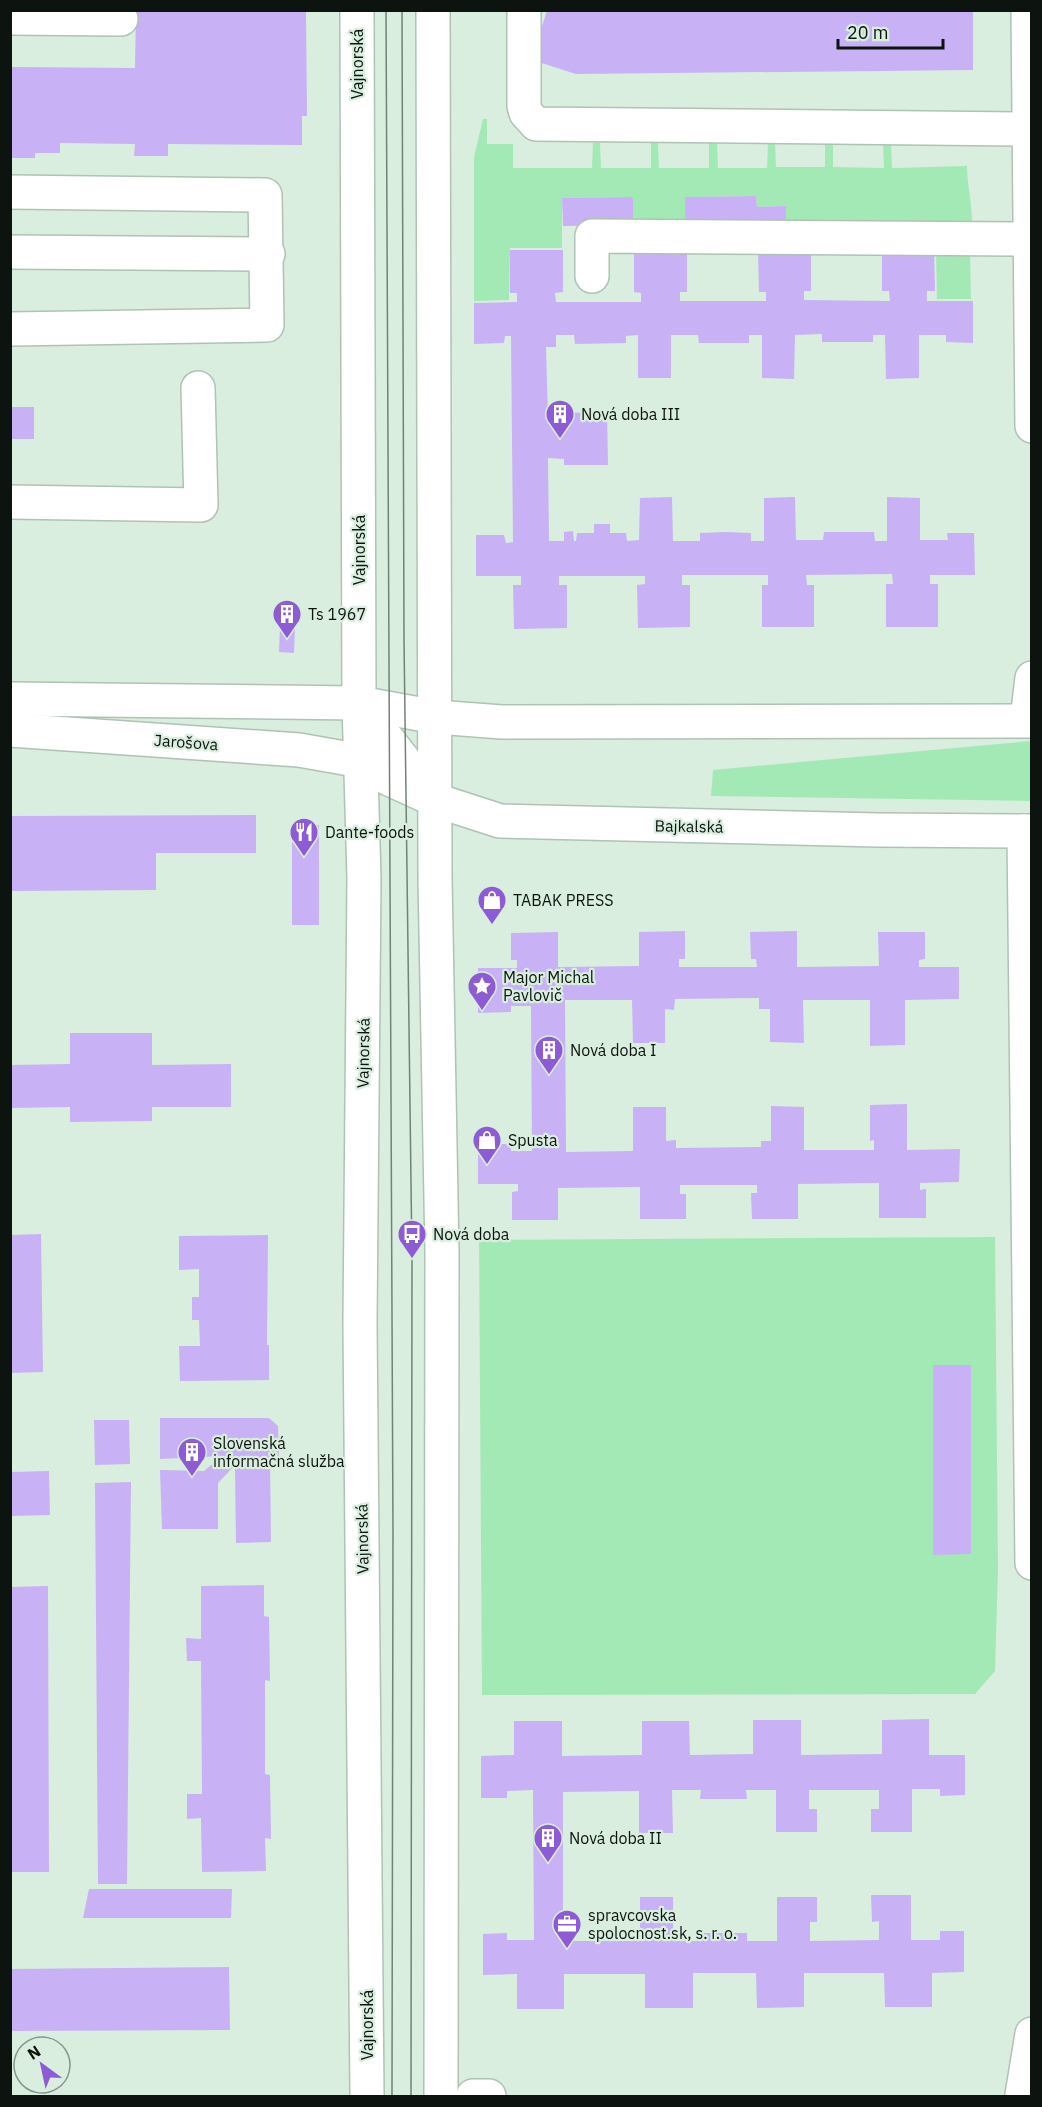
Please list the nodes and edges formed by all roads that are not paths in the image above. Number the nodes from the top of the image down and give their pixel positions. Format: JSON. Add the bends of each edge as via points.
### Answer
{"nodes":[{"id":1,"x":357,"y":10,"type":"edge"},
{"id":2,"x":433,"y":10,"type":"edge"},
{"id":3,"x":524,"y":10,"type":"edge"},
{"id":4,"x":1028,"y":10,"type":"edge"},
{"id":5,"x":10,"y":18,"type":"edge"},
{"id":6,"x":121,"y":19,"type":"dead end"},
{"id":7,"x":1030,"y":109,"type":"edge"},
{"id":8,"x":10,"y":192,"type":"edge"},
{"id":9,"x":1030,"y":239,"type":"junction"},
{"id":10,"x":10,"y":252,"type":"edge"},
{"id":11,"x":268,"y":254,"type":"junction"},
{"id":12,"x":592,"y":276,"type":"dead end"},
{"id":13,"x":10,"y":329,"type":"edge"},
{"id":14,"x":198,"y":388,"type":"dead end"},
{"id":15,"x":1032,"y":426,"type":"edge"},
{"id":16,"x":10,"y":502,"type":"edge"},
{"id":17,"x":1032,"y":678,"type":"edge"},
{"id":18,"x":10,"y":699,"type":"edge"},
{"id":19,"x":359,"y":703,"type":"junction"},
{"id":20,"x":436,"y":717,"type":"junction"},
{"id":21,"x":1029,"y":721,"type":"edge"},
{"id":22,"x":10,"y":730,"type":"edge"},
{"id":23,"x":391,"y":744,"type":"junction"},
{"id":24,"x":360,"y":761,"type":"junction"},
{"id":25,"x":435,"y":800,"type":"junction"},
{"id":26,"x":1028,"y":831,"type":"edge"},
{"id":27,"x":1032,"y":1563,"type":"edge"},
{"id":28,"x":1032,"y":2034,"type":"edge"},
{"id":29,"x":1018,"y":2096,"type":"edge"},
{"id":30,"x":367,"y":2097,"type":"edge"},
{"id":31,"x":441,"y":2097,"type":"edge"},
{"id":32,"x":473,"y":2097,"type":"edge"},
{"id":33,"x":489,"y":2097,"type":"edge"}],
"edges":[{"from":1,"to":19,"type":"main road","name":"Vajnorská"},
{"from":2,"to":20,"type":"main road"},
{"from":3,"to":7,"type":"main road","via":[[526,113],[536,123],[545,125]]},
{"from":4,"to":7,"type":"main road"},
{"from":5,"to":6,"type":"main road"},
{"from":7,"to":9,"type":"main road"},
{"from":8,"to":11,"type":"main road","via":[[265,195]]},
{"from":9,"to":12,"type":"main road","via":[[592,236]]},
{"from":9,"to":15,"type":"main road"},
{"from":10,"to":11,"type":"main road"},
{"from":11,"to":13,"type":"main road","via":[[267,325]]},
{"from":14,"to":16,"type":"main road","via":[[201,505]]},
{"from":17,"to":21,"type":"main road"},
{"from":18,"to":19,"type":"main road"},
{"from":19,"to":20,"type":"main road"},
{"from":19,"to":23,"type":"main road"},
{"from":19,"to":24,"type":"main road","name":"Vajnorská"},
{"from":20,"to":21,"type":"main road","via":[[502,722]]},
{"from":20,"to":23,"type":"main road"},
{"from":20,"to":25,"type":"main road"},
{"from":22,"to":24,"type":"main road","name":"Jarošova","via":[[299,750]]},
{"from":23,"to":24,"type":"main road"},
{"from":23,"to":25,"type":"main road"},
{"from":24,"to":25,"type":"main road","name":"Bajkalská"},
{"from":24,"to":30,"type":"main road","name":"Vajnorská","via":[[364,890],[360,1323]]},
{"from":25,"to":26,"type":"main road","name":"Bajkalská","via":[[500,821]]},
{"from":25,"to":31,"type":"main road","via":[[442,1253]]},
{"from":26,"to":27,"type":"main road","via":[[1025,965]]},
{"from":28,"to":29,"type":"main road"},
{"from":32,"to":33,"type":"main road"}]}
